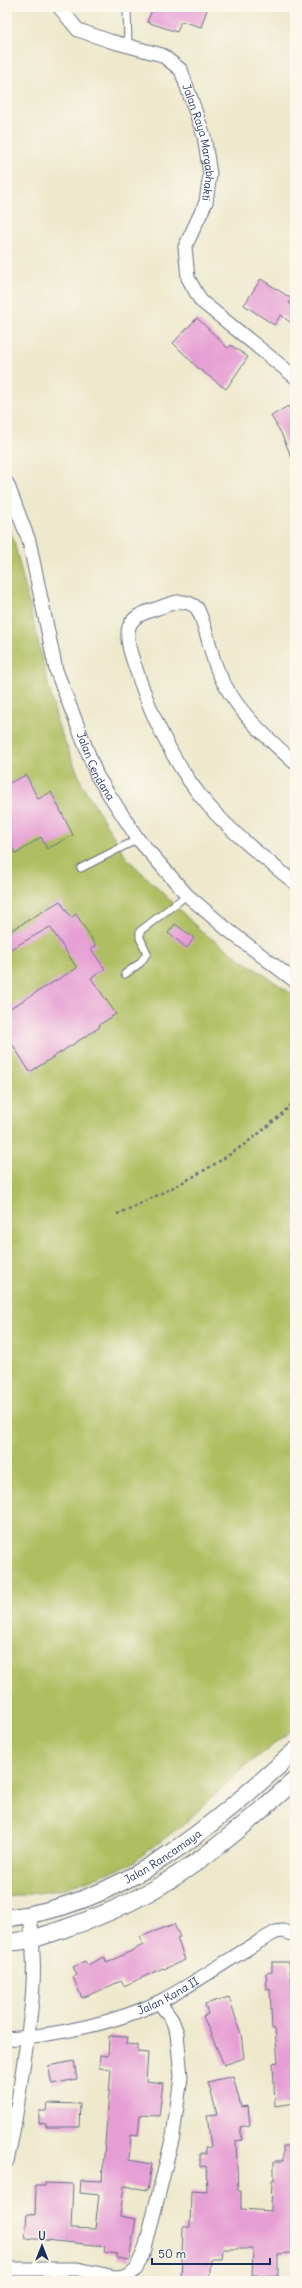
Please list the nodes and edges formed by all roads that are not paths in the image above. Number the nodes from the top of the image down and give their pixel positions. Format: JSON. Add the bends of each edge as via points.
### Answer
{"nodes":[{"id":1,"x":58,"y":7,"type":"edge"},
{"id":2,"x":128,"y":7,"type":"edge"},
{"id":3,"x":128,"y":46,"type":"junction"},
{"id":4,"x":295,"y":377,"type":"edge"},
{"id":5,"x":7,"y":483,"type":"edge"},
{"id":6,"x":295,"y":763,"type":"edge"},
{"id":7,"x":138,"y":840,"type":"junction"},
{"id":8,"x":80,"y":868,"type":"dead end"},
{"id":9,"x":295,"y":883,"type":"edge"},
{"id":10,"x":187,"y":896,"type":"junction"},
{"id":11,"x":125,"y":974,"type":"dead end"},
{"id":12,"x":295,"y":981,"type":"edge"},
{"id":13,"x":295,"y":1751,"type":"edge"},
{"id":14,"x":295,"y":1780,"type":"edge"},
{"id":15,"x":30,"y":1916,"type":"junction"},
{"id":16,"x":7,"y":1918,"type":"edge"},
{"id":17,"x":295,"y":1934,"type":"edge"},
{"id":18,"x":33,"y":1939,"type":"junction"},
{"id":19,"x":7,"y":1942,"type":"edge"},
{"id":20,"x":159,"y":2002,"type":"junction"},
{"id":21,"x":29,"y":2036,"type":"junction"},
{"id":22,"x":7,"y":2039,"type":"edge"},
{"id":23,"x":7,"y":2161,"type":"edge"},
{"id":24,"x":7,"y":2270,"type":"edge"},
{"id":25,"x":11,"y":2281,"type":"edge"}],
"edges":[{"from":1,"to":3,"type":"street","name":"Jalan Raya Margabhakti","via":[[78,30]]},
{"from":2,"to":3,"type":"lane"},
{"from":3,"to":4,"type":"street","name":"Jalan Raya Margabhakti","via":[[162,55],[178,66],[186,80],[204,136],[210,184],[203,212],[185,247],[186,268],[191,285],[201,301]]},
{"from":5,"to":7,"type":"street","name":"Jalan Cendana","via":[[29,541],[56,670],[64,695],[97,776]]},
{"from":6,"to":9,"type":"street","via":[[253,724],[229,693],[217,668],[197,608],[185,601],[177,601],[147,612],[133,621],[129,628],[129,636],[135,665],[156,722],[170,751],[207,804],[249,846]]},
{"from":7,"to":8,"type":"lane"},
{"from":7,"to":10,"type":"street","name":"Jalan Cendana"},
{"from":10,"to":11,"type":"lane","via":[[140,931],[140,938],[147,953],[140,963]]},
{"from":10,"to":12,"type":"street","name":"Jalan Cendana"},
{"from":13,"to":15,"type":"street","name":"Jalan Rancamaya","via":[[217,1820],[174,1852],[106,1890]]},
{"from":14,"to":18,"type":"street","name":"Jalan Rancamaya","via":[[215,1850],[169,1882],[111,1912]]},
{"from":15,"to":16,"type":"street","name":"Jalan Rancamaya"},
{"from":15,"to":18,"type":"street"},
{"from":17,"to":20,"type":"street","name":"Jalan Kana II","via":[[276,1932]]},
{"from":18,"to":19,"type":"street","name":"Jalan Rancamaya"},
{"from":18,"to":21,"type":"street","via":[[35,1976]]},
{"from":20,"to":21,"type":"street","name":"Jalan Kana II","via":[[91,2025]]},
{"from":20,"to":24,"type":"street","via":[[172,2020],[177,2033],[181,2077],[173,2136],[145,2249],[136,2269],[128,2276],[78,2269]]},
{"from":21,"to":22,"type":"street","name":"Jalan Kana II"},
{"from":21,"to":23,"type":"street"},
{"from":24,"to":25,"type":"street","via":[[11,2275]]}]}
